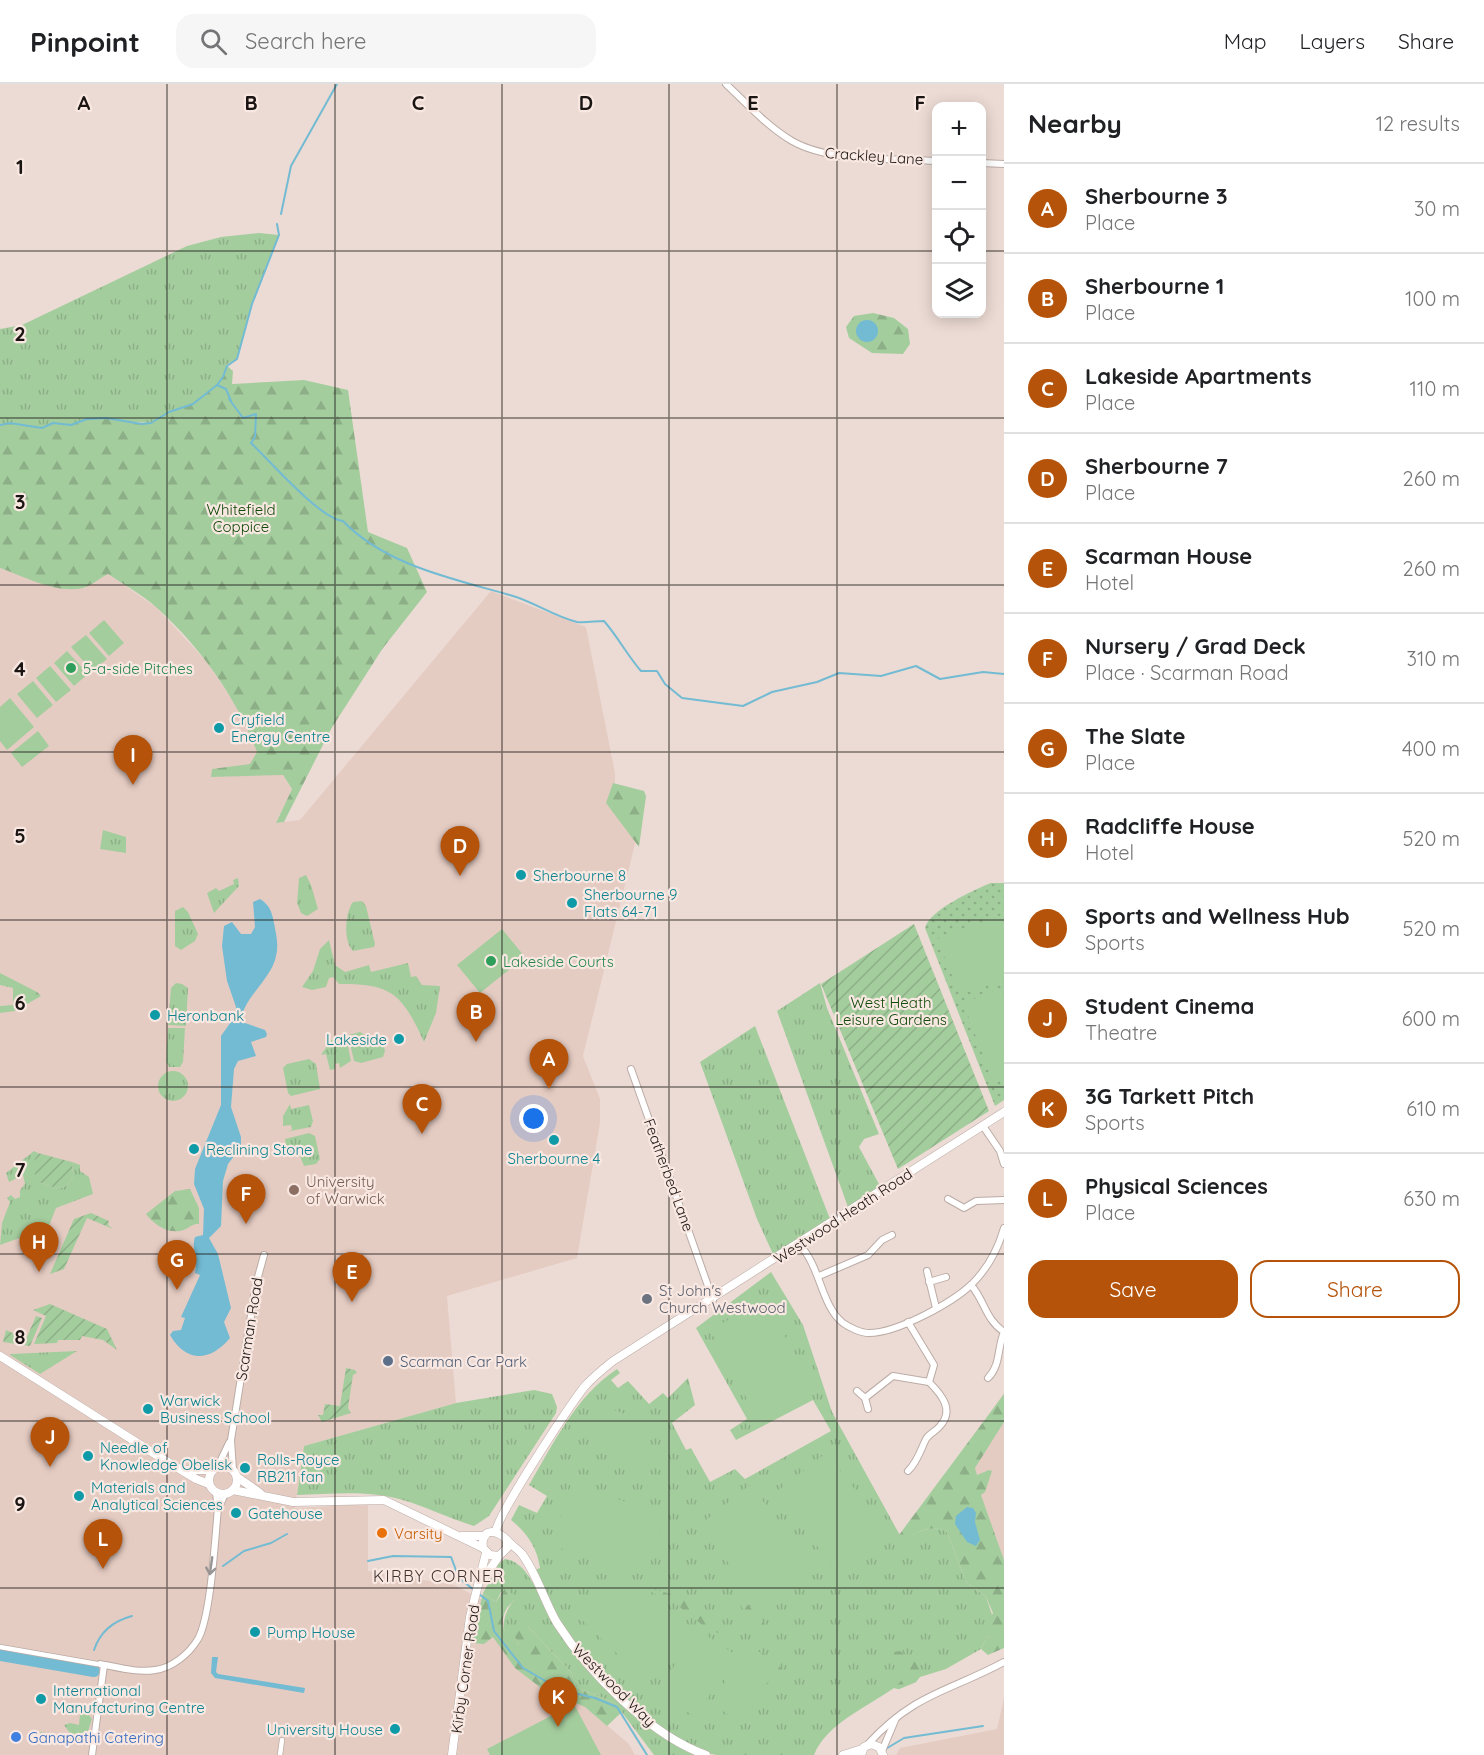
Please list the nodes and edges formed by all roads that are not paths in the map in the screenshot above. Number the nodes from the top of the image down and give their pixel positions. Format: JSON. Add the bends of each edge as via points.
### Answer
{"nodes":[{"id":1,"x":726,"y":84,"type":"edge"},
{"id":2,"x":932,"y":160,"type":"edge"},
{"id":3,"x":986,"y":163,"type":"edge"},
{"id":4,"x":1004,"y":164,"type":"edge"},
{"id":5,"x":631,"y":1069,"type":"dead end"},
{"id":6,"x":1004,"y":1112,"type":"edge"},
{"id":7,"x":983,"y":1126,"type":"junction"},
{"id":8,"x":1004,"y":1164,"type":"edge"},
{"id":9,"x":948,"y":1199,"type":"dead end"},
{"id":10,"x":1004,"y":1200,"type":"edge"},
{"id":11,"x":1004,"y":1228,"type":"edge"},
{"id":12,"x":892,"y":1235,"type":"dead end"},
{"id":13,"x":1003,"y":1239,"type":"edge"},
{"id":14,"x":799,"y":1244,"type":"junction"},
{"id":15,"x":264,"y":1255,"type":"dead end"},
{"id":16,"x":927,"y":1271,"type":"dead end"},
{"id":17,"x":819,"y":1276,"type":"junction"},
{"id":18,"x":946,"y":1277,"type":"dead end"},
{"id":19,"x":929,"y":1282,"type":"junction"},
{"id":20,"x":971,"y":1285,"type":"junction"},
{"id":21,"x":713,"y":1300,"type":"junction"},
{"id":22,"x":936,"y":1308,"type":"junction"},
{"id":23,"x":908,"y":1322,"type":"junction"},
{"id":24,"x":1004,"y":1332,"type":"edge"},
{"id":25,"x":0,"y":1358,"type":"edge"},
{"id":26,"x":988,"y":1378,"type":"dead end"},
{"id":27,"x":929,"y":1382,"type":"junction"},
{"id":28,"x":857,"y":1392,"type":"dead end"},
{"id":29,"x":866,"y":1398,"type":"junction"},
{"id":30,"x":868,"y":1409,"type":"dead end"},
{"id":31,"x":231,"y":1440,"type":"junction"},
{"id":32,"x":215,"y":1468,"type":"junction"},
{"id":33,"x":184,"y":1470,"type":"junction"},
{"id":34,"x":908,"y":1471,"type":"dead end"},
{"id":35,"x":235,"y":1474,"type":"junction"},
{"id":36,"x":209,"y":1484,"type":"junction"},
{"id":37,"x":225,"y":1492,"type":"junction"},
{"id":38,"x":261,"y":1494,"type":"junction"},
{"id":39,"x":496,"y":1531,"type":"junction"},
{"id":40,"x":462,"y":1536,"type":"junction"},
{"id":41,"x":485,"y":1536,"type":"junction"},
{"id":42,"x":507,"y":1540,"type":"junction"},
{"id":43,"x":485,"y":1550,"type":"junction"},
{"id":44,"x":501,"y":1555,"type":"junction"},
{"id":45,"x":526,"y":1561,"type":"junction"},
{"id":46,"x":480,"y":1585,"type":"junction"},
{"id":47,"x":0,"y":1647,"type":"edge"},
{"id":48,"x":1004,"y":1662,"type":"edge"},
{"id":49,"x":100,"y":1664,"type":"junction"},
{"id":50,"x":897,"y":1715,"type":"junction"},
{"id":51,"x":282,"y":1740,"type":"dead end"},
{"id":52,"x":864,"y":1749,"type":"edge"},
{"id":53,"x":883,"y":1753,"type":"edge"},
{"id":54,"x":92,"y":1755,"type":"edge"},
{"id":55,"x":280,"y":1755,"type":"edge"},
{"id":56,"x":452,"y":1755,"type":"edge"},
{"id":57,"x":706,"y":1755,"type":"edge"},
{"id":58,"x":843,"y":1755,"type":"edge"}],
"edges":[{"from":1,"to":2,"type":"street","name":"Crackley Lane","via":[[777,131],[803,147],[834,154]]},
{"from":3,"to":4,"type":"street"},
{"from":5,"to":21,"type":"street","name":"Featherbed Lane"},
{"from":6,"to":7,"type":"street","name":"Westwood Heath Road"},
{"from":7,"to":8,"type":"street"},
{"from":7,"to":14,"type":"street","name":"Westwood Heath Road"},
{"from":9,"to":10,"type":"street","via":[[964,1208],[976,1201]]},
{"from":11,"to":13,"type":"street"},
{"from":12,"to":17,"type":"street","via":[[868,1256]]},
{"from":13,"to":20,"type":"street"},
{"from":14,"to":17,"type":"street","via":[[809,1254]]},
{"from":14,"to":21,"type":"street","name":"Westwood Heath Road"},
{"from":15,"to":31,"type":"street","name":"Scarman Road","via":[[256,1282]]},
{"from":16,"to":19,"type":"street"},
{"from":17,"to":23,"type":"street","via":[[828,1303],[842,1322],[855,1329],[867,1333]]},
{"from":18,"to":19,"type":"street"},
{"from":19,"to":22,"type":"street"},
{"from":20,"to":22,"type":"street"},
{"from":20,"to":24,"type":"street","via":[[982,1298],[986,1315]]},
{"from":21,"to":39,"type":"street","name":"Westwood Heath Road","via":[[613,1362],[585,1386],[509,1504]]},
{"from":22,"to":23,"type":"street"},
{"from":23,"to":27,"type":"street","via":[[934,1365]]},
{"from":24,"to":26,"type":"street","via":[[998,1363]]},
{"from":25,"to":33,"type":"street"},
{"from":27,"to":29,"type":"street","via":[[894,1376]]},
{"from":27,"to":34,"type":"street","via":[[944,1397],[945,1421],[927,1437],[917,1462]]},
{"from":28,"to":29,"type":"street"},
{"from":29,"to":30,"type":"street"},
{"from":31,"to":32,"type":"street","name":"Scarman Road"},
{"from":31,"to":35,"type":"street","name":"Scarman Road"},
{"from":32,"to":33,"type":"street"},
{"from":32,"to":35,"type":"street","via":[[226,1466]]},
{"from":32,"to":36,"type":"street"},
{"from":33,"to":36,"type":"street"},
{"from":35,"to":37,"type":"street"},
{"from":35,"to":38,"type":"street"},
{"from":36,"to":37,"type":"street"},
{"from":37,"to":38,"type":"street"},
{"from":37,"to":49,"type":"street","one_way":true,"via":[[218,1508],[203,1626],[193,1646],[177,1661],[157,1670]]},
{"from":38,"to":40,"type":"street","via":[[293,1502],[384,1500]]},
{"from":39,"to":41,"type":"street"},
{"from":39,"to":42,"type":"street"},
{"from":40,"to":41,"type":"street"},
{"from":40,"to":43,"type":"street"},
{"from":41,"to":43,"type":"street"},
{"from":42,"to":44,"type":"street"},
{"from":42,"to":45,"type":"street","name":"Westwood Way"},
{"from":43,"to":44,"type":"street"},
{"from":43,"to":46,"type":"street","name":"Kirby Corner Road"},
{"from":44,"to":45,"type":"street","via":[[515,1554]]},
{"from":44,"to":46,"type":"street","name":"Kirby Corner Road"},
{"from":45,"to":57,"type":"street","name":"Westwood Way","via":[[558,1625],[593,1668],[661,1732]]},
{"from":46,"to":56,"type":"street","name":"Kirby Corner Road","via":[[465,1643]]},
{"from":47,"to":49,"type":"street"},
{"from":48,"to":50,"type":"street","via":[[926,1696]]},
{"from":49,"to":54,"type":"street"},
{"from":50,"to":52,"type":"street"},
{"from":50,"to":53,"type":"street"},
{"from":51,"to":55,"type":"street"},
{"from":52,"to":53,"type":"street","via":[[876,1744]]},
{"from":52,"to":58,"type":"street"}]}
